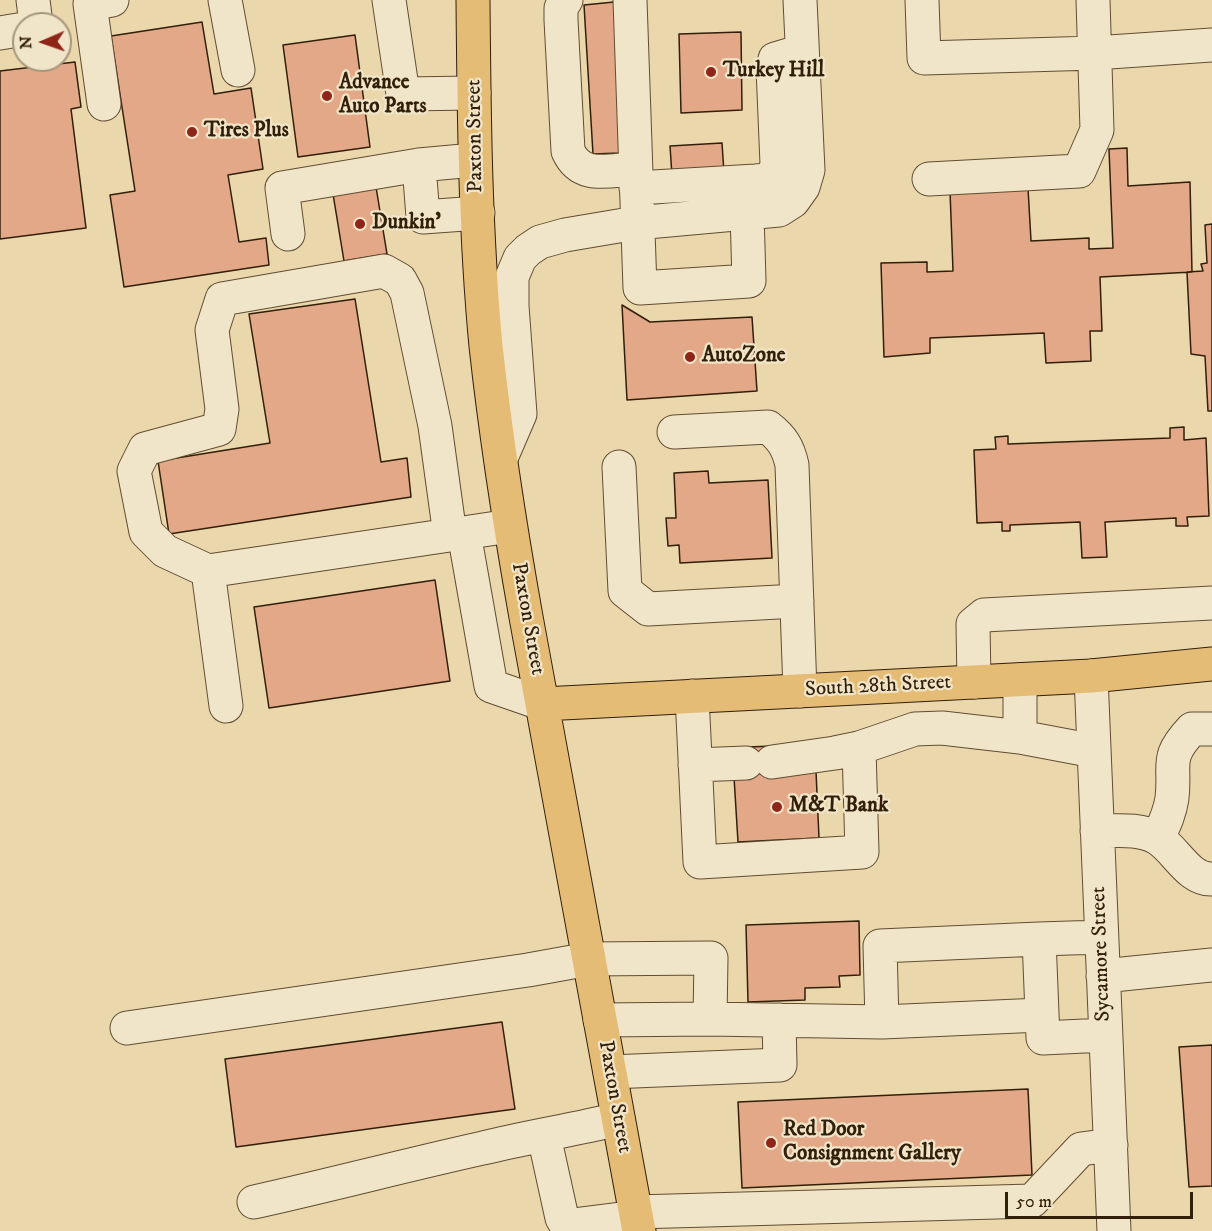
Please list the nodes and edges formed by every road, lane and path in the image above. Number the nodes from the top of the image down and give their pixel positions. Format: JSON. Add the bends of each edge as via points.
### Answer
{"nodes":[{"id":1,"x":112,"y":0,"type":"edge"},
{"id":2,"x":225,"y":0,"type":"edge"},
{"id":3,"x":389,"y":0,"type":"edge"},
{"id":4,"x":473,"y":0,"type":"edge"},
{"id":5,"x":566,"y":0,"type":"edge"},
{"id":6,"x":630,"y":0,"type":"edge"},
{"id":7,"x":800,"y":0,"type":"edge"},
{"id":8,"x":922,"y":0,"type":"edge"},
{"id":9,"x":1093,"y":0,"type":"edge"},
{"id":10,"x":1212,"y":45,"type":"edge"},
{"id":11,"x":802,"y":51,"type":"junction"},
{"id":12,"x":1095,"y":53,"type":"junction"},
{"id":13,"x":238,"y":70,"type":"dead end"},
{"id":14,"x":474,"y":93,"type":"junction"},
{"id":15,"x":104,"y":104,"type":"dead end"},
{"id":16,"x":474,"y":160,"type":"junction"},
{"id":17,"x":420,"y":165,"type":"junction"},
{"id":18,"x":635,"y":178,"type":"junction"},
{"id":19,"x":929,"y":179,"type":"dead end"},
{"id":20,"x":747,"y":212,"type":"junction"},
{"id":21,"x":478,"y":213,"type":"junction"},
{"id":22,"x":636,"y":223,"type":"junction"},
{"id":23,"x":288,"y":234,"type":"dead end"},
{"id":24,"x":674,"y":432,"type":"dead end"},
{"id":25,"x":501,"y":458,"type":"junction"},
{"id":26,"x":619,"y":467,"type":"dead end"},
{"id":27,"x":510,"y":526,"type":"junction"},
{"id":28,"x":457,"y":534,"type":"junction"},
{"id":29,"x":208,"y":570,"type":"junction"},
{"id":30,"x":797,"y":601,"type":"junction"},
{"id":31,"x":1212,"y":603,"type":"edge"},
{"id":32,"x":1212,"y":664,"type":"edge"},
{"id":33,"x":1091,"y":676,"type":"junction"},
{"id":34,"x":1020,"y":680,"type":"junction"},
{"id":35,"x":974,"y":682,"type":"junction"},
{"id":36,"x":800,"y":691,"type":"junction"},
{"id":37,"x":692,"y":696,"type":"junction"},
{"id":38,"x":543,"y":704,"type":"junction"},
{"id":39,"x":226,"y":706,"type":"dead end"},
{"id":40,"x":1212,"y":729,"type":"edge"},
{"id":41,"x":1020,"y":737,"type":"junction"},
{"id":42,"x":859,"y":748,"type":"junction"},
{"id":43,"x":1094,"y":751,"type":"junction"},
{"id":44,"x":695,"y":765,"type":"junction"},
{"id":45,"x":1097,"y":831,"type":"junction"},
{"id":46,"x":1158,"y":838,"type":"junction"},
{"id":47,"x":1212,"y":879,"type":"edge"},
{"id":48,"x":1101,"y":937,"type":"junction"},
{"id":49,"x":1039,"y":939,"type":"junction"},
{"id":50,"x":589,"y":959,"type":"junction"},
{"id":51,"x":1212,"y":965,"type":"edge"},
{"id":52,"x":1103,"y":976,"type":"junction"},
{"id":53,"x":1041,"y":1015,"type":"junction"},
{"id":54,"x":710,"y":1019,"type":"junction"},
{"id":55,"x":600,"y":1020,"type":"junction"},
{"id":56,"x":779,"y":1020,"type":"junction"},
{"id":57,"x":882,"y":1022,"type":"junction"},
{"id":58,"x":127,"y":1028,"type":"dead end"},
{"id":59,"x":1105,"y":1035,"type":"junction"},
{"id":60,"x":610,"y":1072,"type":"junction"},
{"id":61,"x":618,"y":1119,"type":"junction"},
{"id":62,"x":544,"y":1136,"type":"junction"},
{"id":63,"x":1111,"y":1146,"type":"junction"},
{"id":64,"x":254,"y":1202,"type":"dead end"},
{"id":65,"x":637,"y":1220,"type":"edge"},
{"id":66,"x":1114,"y":1231,"type":"edge"}],
"edges":[{"from":1,"to":15,"type":"street","via":[[90,4]]},
{"from":2,"to":13,"type":"street"},
{"from":3,"to":14,"type":"street","via":[[403,94]]},
{"from":4,"to":14,"type":"main road","name":"Paxton Street"},
{"from":5,"to":18,"type":"street","via":[[561,20],[568,151],[580,168]]},
{"from":6,"to":18,"type":"street"},
{"from":7,"to":11,"type":"street"},
{"from":8,"to":12,"type":"street","via":[[924,58]]},
{"from":9,"to":12,"type":"street"},
{"from":10,"to":12,"type":"street"},
{"from":11,"to":18,"type":"street","via":[[776,59],[773,68],[777,164],[774,175],[756,182]]},
{"from":11,"to":20,"type":"street","via":[[808,153],[803,187],[793,201],[779,210]]},
{"from":12,"to":19,"type":"street","via":[[1097,130],[1079,171]]},
{"from":14,"to":16,"type":"main road","name":"Paxton Street"},
{"from":16,"to":17,"type":"street"},
{"from":16,"to":21,"type":"main road","name":"Paxton Street"},
{"from":17,"to":21,"type":"street","via":[[423,217]]},
{"from":17,"to":23,"type":"street","via":[[282,188]]},
{"from":18,"to":22,"type":"street"},
{"from":20,"to":22,"type":"street"},
{"from":20,"to":22,"type":"street","via":[[749,281],[639,288]]},
{"from":21,"to":25,"type":"main road","name":"Paxton Street","via":[[486,345]]},
{"from":22,"to":25,"type":"street","via":[[540,242],[520,258],[512,277],[520,414]]},
{"from":24,"to":30,"type":"street","via":[[768,427],[780,436],[792,465]]},
{"from":25,"to":27,"type":"main road","name":"Paxton Street"},
{"from":26,"to":30,"type":"street","via":[[625,591],[640,603],[648,609]]},
{"from":27,"to":28,"type":"street"},
{"from":27,"to":38,"type":"main road","name":"Paxton Street"},
{"from":28,"to":29,"type":"street"},
{"from":28,"to":29,"type":"street","via":[[407,293],[400,280],[384,271],[222,299],[212,330],[222,409],[219,429],[145,449],[134,471],[146,532],[165,551]]},
{"from":28,"to":38,"type":"street","via":[[491,686]]},
{"from":29,"to":39,"type":"street"},
{"from":30,"to":36,"type":"street"},
{"from":31,"to":35,"type":"street","via":[[984,615],[973,624]]},
{"from":32,"to":33,"type":"main road","name":"South 28th Street"},
{"from":33,"to":34,"type":"main road","name":"South 28th Street"},
{"from":33,"to":43,"type":"street","name":"Sycamore Street"},
{"from":34,"to":35,"type":"main road","name":"South 28th Street"},
{"from":34,"to":41,"type":"street"},
{"from":35,"to":36,"type":"main road","name":"South 28th Street"},
{"from":36,"to":37,"type":"main road","name":"South 28th Street"},
{"from":37,"to":38,"type":"main road","name":"South 28th Street"},
{"from":37,"to":44,"type":"street"},
{"from":38,"to":50,"type":"main road","name":"Paxton Street"},
{"from":40,"to":46,"type":"street","via":[[1192,729],[1178,744],[1171,766],[1168,816]]},
{"from":41,"to":42,"type":"street","via":[[942,728],[915,729]]},
{"from":41,"to":43,"type":"street"},
{"from":42,"to":44,"type":"street","via":[[759,763]]},
{"from":42,"to":44,"type":"street","via":[[862,852],[700,862]]},
{"from":43,"to":45,"type":"street","name":"Sycamore Street"},
{"from":45,"to":46,"type":"street","via":[[1141,831]]},
{"from":45,"to":48,"type":"street","name":"Sycamore Street"},
{"from":46,"to":47,"type":"street","via":[[1188,869]]},
{"from":48,"to":49,"type":"street"},
{"from":48,"to":52,"type":"street","name":"Sycamore Street"},
{"from":49,"to":53,"type":"street"},
{"from":49,"to":57,"type":"street","via":[[880,946]]},
{"from":50,"to":54,"type":"street","via":[[711,958]]},
{"from":50,"to":55,"type":"main road","name":"Paxton Street"},
{"from":50,"to":58,"type":"street"},
{"from":51,"to":52,"type":"street"},
{"from":52,"to":59,"type":"street","name":"Sycamore Street"},
{"from":53,"to":57,"type":"street"},
{"from":53,"to":59,"type":"street","via":[[1042,1038]]},
{"from":54,"to":55,"type":"street"},
{"from":54,"to":56,"type":"street"},
{"from":55,"to":60,"type":"main road","name":"Paxton Street"},
{"from":56,"to":57,"type":"street"},
{"from":56,"to":60,"type":"street","via":[[780,1065]]},
{"from":59,"to":63,"type":"street","name":"Sycamore Street"},
{"from":60,"to":61,"type":"main road","name":"Paxton Street"},
{"from":61,"to":62,"type":"street"},
{"from":61,"to":65,"type":"main road","name":"Paxton Street"},
{"from":62,"to":64,"type":"street"},
{"from":62,"to":65,"type":"street","via":[[565,1223]]},
{"from":63,"to":65,"type":"street","via":[[1081,1149],[1032,1201]]},
{"from":63,"to":66,"type":"street","name":"Sycamore Street"}]}
